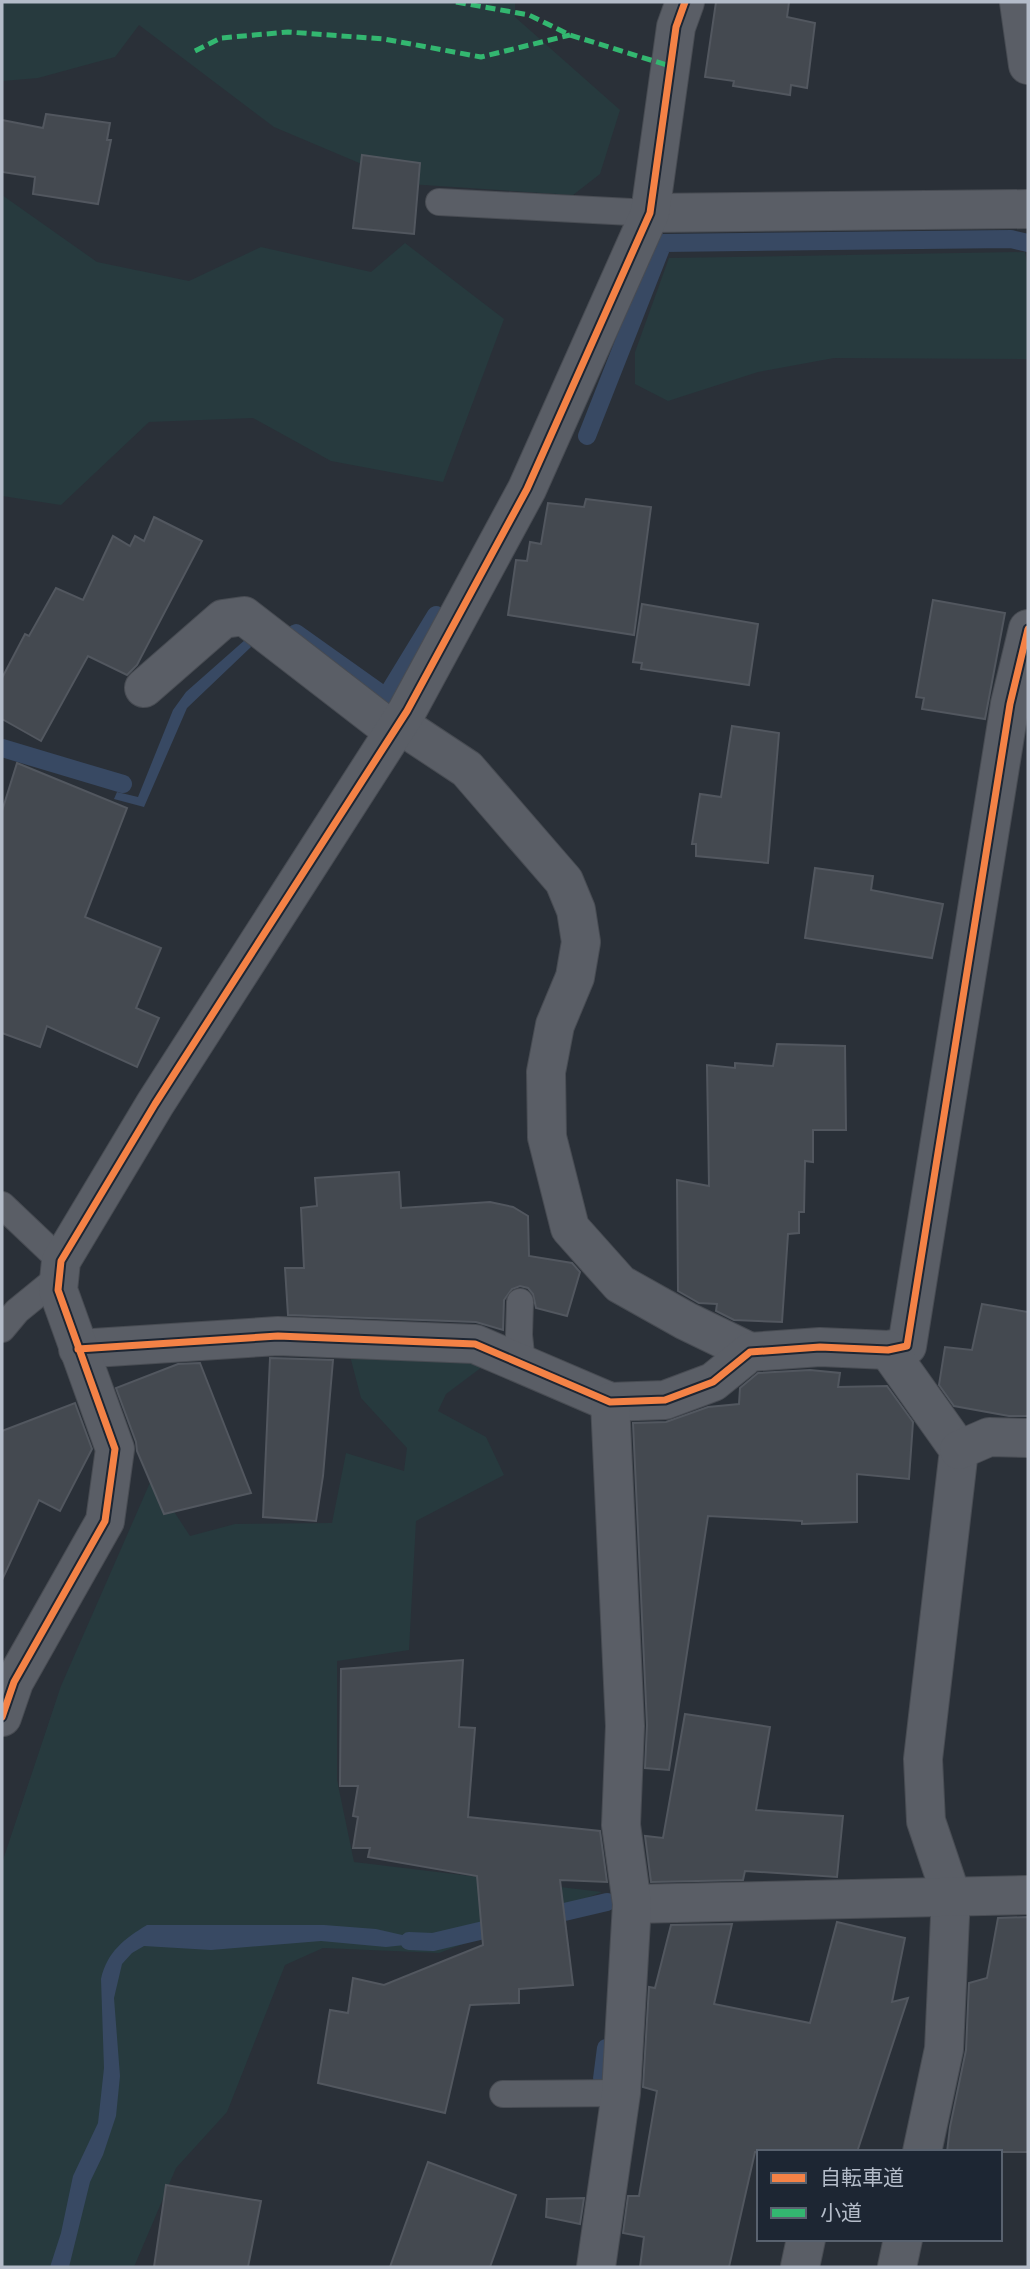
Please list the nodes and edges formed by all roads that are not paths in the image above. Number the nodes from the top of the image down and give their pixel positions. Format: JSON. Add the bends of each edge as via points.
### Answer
{"nodes":[{"id":1,"x":685,"y":2,"type":"edge"},
{"id":2,"x":1018,"y":2,"type":"edge"},
{"id":3,"x":1028,"y":65,"type":"edge"},
{"id":4,"x":439,"y":202,"type":"dead end"},
{"id":5,"x":1028,"y":209,"type":"edge"},
{"id":6,"x":650,"y":213,"type":"junction"},
{"id":7,"x":1028,"y":629,"type":"edge"},
{"id":8,"x":144,"y":688,"type":"dead end"},
{"id":9,"x":396,"y":728,"type":"junction"},
{"id":10,"x":2,"y":1205,"type":"edge"},
{"id":11,"x":60,"y":1268,"type":"junction"},
{"id":12,"x":520,"y":1302,"type":"dead end"},
{"id":13,"x":2,"y":1329,"type":"edge"},
{"id":14,"x":78,"y":1349,"type":"junction"},
{"id":15,"x":888,"y":1350,"type":"junction"},
{"id":16,"x":750,"y":1352,"type":"junction"},
{"id":17,"x":522,"y":1364,"type":"junction"},
{"id":18,"x":610,"y":1402,"type":"junction"},
{"id":19,"x":1028,"y":1438,"type":"edge"},
{"id":20,"x":959,"y":1450,"type":"junction"},
{"id":21,"x":3,"y":1712,"type":"edge"},
{"id":22,"x":951,"y":1895,"type":"junction"},
{"id":23,"x":1028,"y":1895,"type":"edge"},
{"id":24,"x":632,"y":1904,"type":"junction"},
{"id":25,"x":621,"y":2093,"type":"junction"},
{"id":26,"x":503,"y":2094,"type":"dead end"},
{"id":27,"x":922,"y":2150,"type":"edge"},
{"id":28,"x":806,"y":2241,"type":"edge"},
{"id":29,"x":903,"y":2241,"type":"edge"},
{"id":30,"x":596,"y":2267,"type":"edge"},
{"id":31,"x":800,"y":2267,"type":"edge"},
{"id":32,"x":897,"y":2267,"type":"edge"}],
"edges":[{"from":1,"to":6,"type":"street","via":[[676,27]]},
{"from":2,"to":3,"type":"street"},
{"from":4,"to":6,"type":"lane"},
{"from":5,"to":6,"type":"street"},
{"from":6,"to":9,"type":"street","via":[[527,489]]},
{"from":7,"to":15,"type":"street","via":[[1010,704],[907,1346]]},
{"from":8,"to":9,"type":"street","via":[[223,619],[244,616]]},
{"from":9,"to":11,"type":"street","via":[[155,1104]]},
{"from":9,"to":16,"type":"street","via":[[467,769],[564,881],[576,910],[581,942],[576,977],[555,1025],[546,1072],[547,1137],[570,1228],[620,1284]]},
{"from":10,"to":11,"type":"lane"},
{"from":11,"to":13,"type":"lane"},
{"from":11,"to":14,"type":"street","via":[[58,1290]]},
{"from":12,"to":17,"type":"lane"},
{"from":14,"to":17,"type":"street","via":[[278,1336],[475,1344]]},
{"from":14,"to":21,"type":"street","via":[[115,1450],[105,1521],[14,1682]]},
{"from":15,"to":16,"type":"street","via":[[820,1347]]},
{"from":15,"to":20,"type":"street"},
{"from":16,"to":18,"type":"street","via":[[713,1382],[665,1400]]},
{"from":17,"to":18,"type":"street"},
{"from":18,"to":24,"type":"street","via":[[625,1726],[621,1825]]},
{"from":19,"to":20,"type":"street","via":[[989,1437]]},
{"from":20,"to":22,"type":"street","via":[[923,1759],[926,1821]]},
{"from":22,"to":23,"type":"street"},
{"from":22,"to":24,"type":"street"},
{"from":22,"to":27,"type":"street","via":[[944,2049]]},
{"from":24,"to":25,"type":"street"},
{"from":25,"to":26,"type":"lane"},
{"from":25,"to":30,"type":"street"},
{"from":28,"to":31,"type":"street"},
{"from":29,"to":32,"type":"street"}]}
